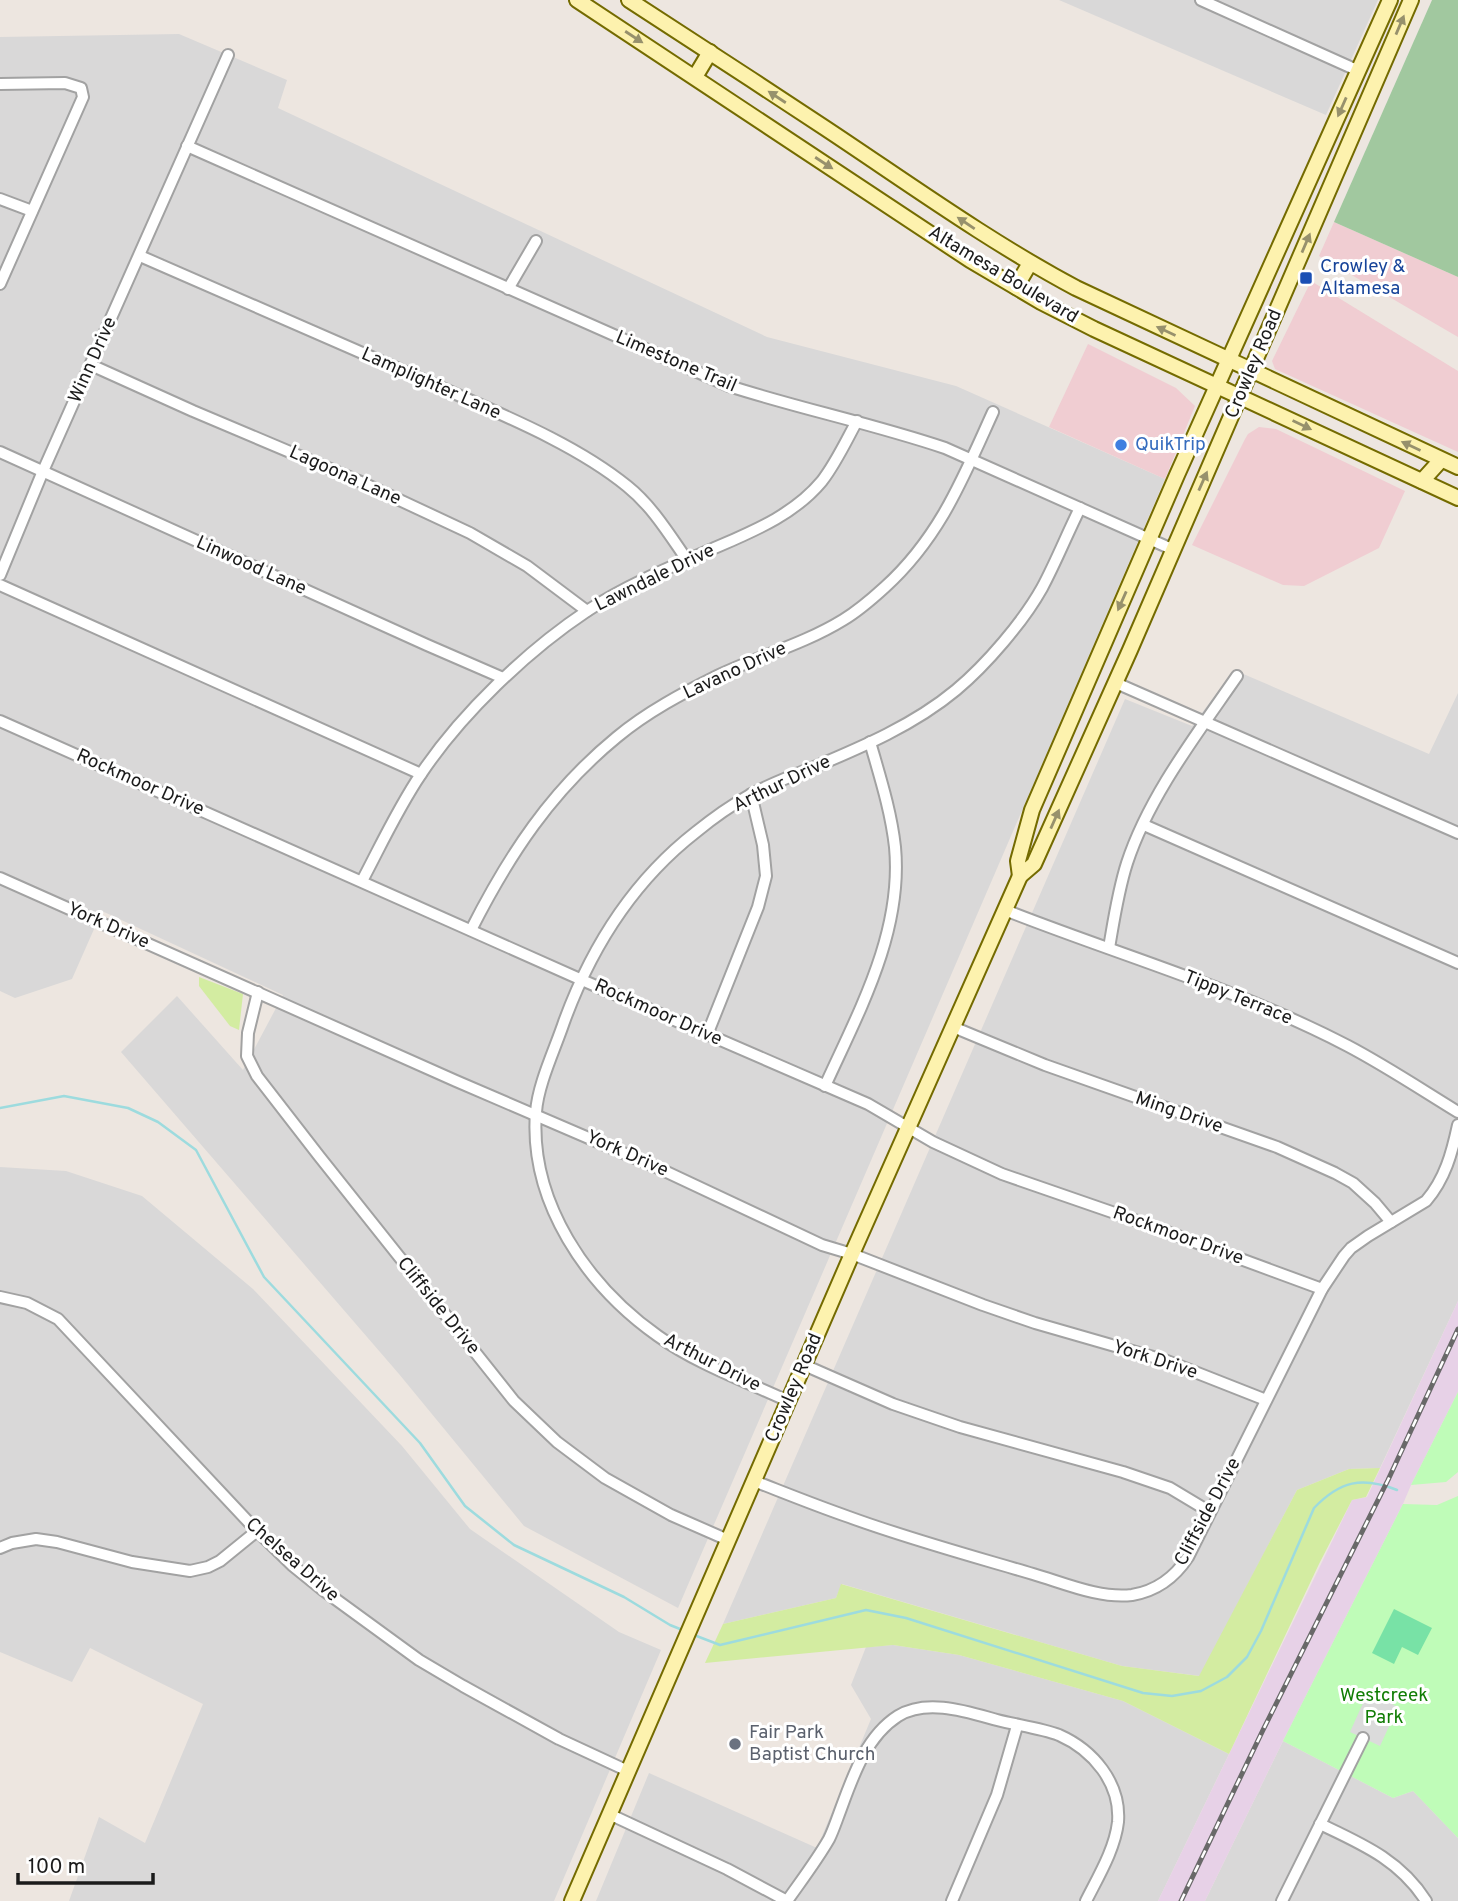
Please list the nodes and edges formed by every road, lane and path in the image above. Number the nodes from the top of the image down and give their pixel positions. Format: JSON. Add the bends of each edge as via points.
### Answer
{"nodes":[{"id":1,"x":577,"y":0,"type":"edge"},
{"id":2,"x":629,"y":0,"type":"edge"},
{"id":3,"x":1201,"y":0,"type":"edge"},
{"id":4,"x":1390,"y":0,"type":"edge"},
{"id":5,"x":1411,"y":0,"type":"edge"},
{"id":6,"x":710,"y":52,"type":"junction"},
{"id":7,"x":228,"y":55,"type":"dead end"},
{"id":8,"x":1359,"y":71,"type":"junction"},
{"id":9,"x":695,"y":77,"type":"junction"},
{"id":10,"x":0,"y":83,"type":"edge"},
{"id":11,"x":1363,"y":111,"type":"junction"},
{"id":12,"x":187,"y":146,"type":"junction"},
{"id":13,"x":0,"y":199,"type":"edge"},
{"id":14,"x":32,"y":211,"type":"junction"},
{"id":15,"x":536,"y":242,"type":"dead end"},
{"id":16,"x":140,"y":256,"type":"junction"},
{"id":17,"x":1030,"y":263,"type":"junction"},
{"id":18,"x":0,"y":284,"type":"edge"},
{"id":19,"x":1016,"y":287,"type":"junction"},
{"id":20,"x":508,"y":289,"type":"junction"},
{"id":21,"x":1228,"y":360,"type":"junction"},
{"id":22,"x":91,"y":365,"type":"junction"},
{"id":23,"x":1251,"y":370,"type":"junction"},
{"id":24,"x":1217,"y":385,"type":"junction"},
{"id":25,"x":1240,"y":395,"type":"junction"},
{"id":26,"x":993,"y":412,"type":"dead end"},
{"id":27,"x":857,"y":421,"type":"junction"},
{"id":28,"x":0,"y":452,"type":"edge"},
{"id":29,"x":972,"y":458,"type":"junction"},
{"id":30,"x":1441,"y":460,"type":"junction"},
{"id":31,"x":1458,"y":467,"type":"edge"},
{"id":32,"x":43,"y":471,"type":"junction"},
{"id":33,"x":1422,"y":481,"type":"junction"},
{"id":34,"x":1458,"y":498,"type":"edge"},
{"id":35,"x":1080,"y":508,"type":"junction"},
{"id":36,"x":1149,"y":539,"type":"junction"},
{"id":37,"x":1174,"y":550,"type":"junction"},
{"id":38,"x":687,"y":560,"type":"junction"},
{"id":39,"x":0,"y":575,"type":"edge"},
{"id":40,"x":0,"y":585,"type":"edge"},
{"id":41,"x":587,"y":611,"type":"junction"},
{"id":42,"x":1237,"y":676,"type":"dead end"},
{"id":43,"x":503,"y":678,"type":"junction"},
{"id":44,"x":1116,"y":683,"type":"junction"},
{"id":45,"x":0,"y":721,"type":"edge"},
{"id":46,"x":1206,"y":722,"type":"junction"},
{"id":47,"x":870,"y":742,"type":"junction"},
{"id":48,"x":421,"y":774,"type":"junction"},
{"id":49,"x":751,"y":794,"type":"junction"},
{"id":50,"x":1144,"y":825,"type":"junction"},
{"id":51,"x":1458,"y":833,"type":"edge"},
{"id":52,"x":1020,"y":876,"type":"junction"},
{"id":53,"x":0,"y":878,"type":"edge"},
{"id":54,"x":362,"y":881,"type":"junction"},
{"id":55,"x":1005,"y":910,"type":"junction"},
{"id":56,"x":471,"y":930,"type":"junction"},
{"id":57,"x":1109,"y":948,"type":"junction"},
{"id":58,"x":1458,"y":963,"type":"edge"},
{"id":59,"x":582,"y":980,"type":"junction"},
{"id":60,"x":258,"y":992,"type":"junction"},
{"id":61,"x":953,"y":1027,"type":"junction"},
{"id":62,"x":707,"y":1035,"type":"junction"},
{"id":63,"x":825,"y":1086,"type":"junction"},
{"id":64,"x":1458,"y":1112,"type":"edge"},
{"id":65,"x":536,"y":1114,"type":"junction"},
{"id":66,"x":1458,"y":1125,"type":"edge"},
{"id":67,"x":909,"y":1126,"type":"junction"},
{"id":68,"x":1391,"y":1222,"type":"junction"},
{"id":69,"x":852,"y":1254,"type":"junction"},
{"id":70,"x":1322,"y":1289,"type":"junction"},
{"id":71,"x":0,"y":1297,"type":"edge"},
{"id":72,"x":804,"y":1365,"type":"junction"},
{"id":73,"x":1266,"y":1400,"type":"junction"},
{"id":74,"x":788,"y":1401,"type":"junction"},
{"id":75,"x":754,"y":1481,"type":"junction"},
{"id":76,"x":1210,"y":1512,"type":"junction"},
{"id":77,"x":257,"y":1531,"type":"junction"},
{"id":78,"x":728,"y":1540,"type":"junction"},
{"id":79,"x":0,"y":1548,"type":"edge"},
{"id":80,"x":1017,"y":1726,"type":"junction"},
{"id":81,"x":1363,"y":1738,"type":"dead end"},
{"id":82,"x":628,"y":1771,"type":"junction"},
{"id":83,"x":609,"y":1814,"type":"junction"},
{"id":84,"x":1320,"y":1824,"type":"junction"},
{"id":85,"x":572,"y":1901,"type":"edge"},
{"id":86,"x":787,"y":1901,"type":"edge"},
{"id":87,"x":952,"y":1901,"type":"edge"},
{"id":88,"x":1086,"y":1901,"type":"edge"},
{"id":89,"x":1282,"y":1901,"type":"edge"},
{"id":90,"x":1426,"y":1901,"type":"edge"}],
"edges":[{"from":1,"to":9,"type":"main road","name":"Altamesa Boulevard","one_way":true},
{"from":2,"to":6,"type":"main road","name":"Altamesa Boulevard"},
{"from":3,"to":8,"type":"street"},
{"from":4,"to":8,"type":"main road","name":"Crowley Road"},
{"from":11,"to":5,"type":"main road","name":"Crowley Road","one_way":true},
{"from":6,"to":9,"type":"main road"},
{"from":17,"to":6,"type":"main road","name":"Altamesa Boulevard","one_way":true},
{"from":7,"to":12,"type":"street","name":"Winn Drive"},
{"from":8,"to":11,"type":"main road"},
{"from":8,"to":21,"type":"main road","name":"Crowley Road","one_way":true},
{"from":9,"to":19,"type":"main road","name":"Altamesa Boulevard","one_way":true},
{"from":10,"to":14,"type":"street","via":[[65,83],[81,88],[83,97]]},
{"from":23,"to":11,"type":"main road","name":"Crowley Road","one_way":true},
{"from":12,"to":16,"type":"street","name":"Winn Drive"},
{"from":12,"to":20,"type":"street","name":"Limestone Trail"},
{"from":13,"to":14,"type":"street"},
{"from":14,"to":18,"type":"street"},
{"from":15,"to":20,"type":"street"},
{"from":16,"to":22,"type":"street","name":"Winn Drive"},
{"from":16,"to":38,"type":"street","name":"Lamplighter Lane","via":[[443,388],[587,458],[642,499]]},
{"from":17,"to":19,"type":"main road"},
{"from":21,"to":17,"type":"main road","name":"Altamesa Boulevard","one_way":true},
{"from":19,"to":24,"type":"main road","name":"Altamesa Boulevard","via":[[1094,329]]},
{"from":20,"to":27,"type":"street","name":"Limestone Trail","via":[[729,386]]},
{"from":21,"to":23,"type":"main road","name":"Altamesa Boulevard"},
{"from":21,"to":24,"type":"main road","name":"Crowley Road"},
{"from":22,"to":32,"type":"street","name":"Winn Drive"},
{"from":22,"to":41,"type":"street","name":"Lagoona Lane","via":[[470,533],[527,566]]},
{"from":23,"to":25,"type":"main road","name":"Crowley Road"},
{"from":30,"to":23,"type":"main road","name":"Altamesa Boulevard","one_way":true},
{"from":24,"to":25,"type":"main road","name":"Altamesa Boulevard"},
{"from":24,"to":36,"type":"main road","name":"Crowley Road"},
{"from":25,"to":33,"type":"main road","name":"Altamesa Boulevard","one_way":true},
{"from":37,"to":25,"type":"main road","name":"Crowley Road","one_way":true},
{"from":26,"to":29,"type":"street","name":"Lavano Drive"},
{"from":27,"to":29,"type":"street","name":"Limestone Trail"},
{"from":27,"to":38,"type":"street","name":"Lawndale Drive","via":[[822,481],[796,505],[769,524]]},
{"from":28,"to":32,"type":"street","name":"Linwood Lane"},
{"from":29,"to":35,"type":"street","name":"Limestone Trail"},
{"from":29,"to":56,"type":"street","name":"Lavano Drive","via":[[944,515],[918,552],[845,619],[681,695],[600,752],[528,831]]},
{"from":30,"to":31,"type":"main road","name":"Altamesa Boulevard"},
{"from":30,"to":33,"type":"main road"},
{"from":32,"to":39,"type":"street","name":"Winn Drive"},
{"from":32,"to":43,"type":"street","name":"Linwood Lane"},
{"from":33,"to":34,"type":"main road","name":"Altamesa Boulevard"},
{"from":35,"to":36,"type":"street","name":"Limestone Trail"},
{"from":35,"to":47,"type":"street","name":"Arthur Drive","via":[[1041,589],[1004,641],[956,690]]},
{"from":36,"to":37,"type":"street","name":"Limestone Trail"},
{"from":36,"to":52,"type":"main road","name":"Crowley Road","one_way":true,"via":[[1032,810],[1018,861]]},
{"from":37,"to":44,"type":"main road","name":"Crowley Road"},
{"from":38,"to":41,"type":"street","name":"Lawndale Drive"},
{"from":40,"to":48,"type":"street"},
{"from":41,"to":43,"type":"street","name":"Lawndale Drive"},
{"from":42,"to":46,"type":"street"},
{"from":43,"to":48,"type":"street","name":"Lawndale Drive"},
{"from":44,"to":46,"type":"street"},
{"from":52,"to":44,"type":"main road","name":"Crowley Road","one_way":true,"via":[[1034,864]]},
{"from":45,"to":54,"type":"street","name":"Rockmoor Drive"},
{"from":46,"to":50,"type":"street"},
{"from":46,"to":51,"type":"street"},
{"from":47,"to":49,"type":"street","name":"Arthur Drive"},
{"from":47,"to":63,"type":"street","via":[[895,847],[891,918],[878,964]]},
{"from":48,"to":54,"type":"street","name":"Lawndale Drive"},
{"from":49,"to":59,"type":"street","name":"Arthur Drive","via":[[694,832],[640,883],[612,922]]},
{"from":49,"to":62,"type":"street","via":[[765,876],[758,907]]},
{"from":50,"to":57,"type":"street","via":[[1128,862]]},
{"from":50,"to":58,"type":"street"},
{"from":52,"to":55,"type":"main road","name":"Crowley Road"},
{"from":53,"to":60,"type":"street","name":"York Drive"},
{"from":54,"to":56,"type":"street","name":"Rockmoor Drive"},
{"from":55,"to":57,"type":"street","name":"Tippy Terrace"},
{"from":55,"to":61,"type":"main road","name":"Crowley Road"},
{"from":56,"to":59,"type":"street","name":"Rockmoor Drive"},
{"from":57,"to":64,"type":"street","name":"Tippy Terrace","via":[[1203,982],[1347,1045]]},
{"from":59,"to":62,"type":"street","name":"Rockmoor Drive"},
{"from":59,"to":65,"type":"street","name":"Arthur Drive"},
{"from":60,"to":65,"type":"street","name":"York Drive"},
{"from":60,"to":78,"type":"street","name":"Cliffside Drive","via":[[247,1056],[257,1076],[514,1401],[557,1442],[605,1478]]},
{"from":61,"to":67,"type":"main road","name":"Crowley Road"},
{"from":61,"to":68,"type":"street","name":"Ming Drive","via":[[1045,1065],[1277,1147],[1353,1183]]},
{"from":62,"to":63,"type":"street","name":"Rockmoor Drive"},
{"from":63,"to":67,"type":"street","name":"Rockmoor Drive"},
{"from":65,"to":69,"type":"street","name":"York Drive","via":[[822,1245]]},
{"from":65,"to":74,"type":"street","name":"Arthur Drive","via":[[538,1162],[550,1201],[568,1241],[602,1287],[658,1336]]},
{"from":66,"to":68,"type":"street","name":"Cliffside Drive","via":[[1435,1190],[1426,1201]]},
{"from":67,"to":69,"type":"main road","name":"Crowley Road"},
{"from":67,"to":70,"type":"street","name":"Rockmoor Drive","via":[[1002,1174]]},
{"from":68,"to":70,"type":"street","name":"Cliffside Drive","via":[[1351,1248]]},
{"from":69,"to":72,"type":"main road","name":"Crowley Road"},
{"from":69,"to":73,"type":"street","name":"York Drive","via":[[983,1305],[1167,1361]]},
{"from":70,"to":73,"type":"street","name":"Cliffside Drive"},
{"from":71,"to":77,"type":"street","name":"Chelsea Drive","via":[[27,1303],[58,1319]]},
{"from":72,"to":74,"type":"main road","name":"Crowley Road"},
{"from":72,"to":76,"type":"street","via":[[960,1427],[1170,1488]]},
{"from":73,"to":76,"type":"street","name":"Cliffside Drive"},
{"from":74,"to":75,"type":"main road","name":"Crowley Road"},
{"from":75,"to":76,"type":"street","name":"Cliffside Drive","via":[[850,1518],[1112,1595],[1149,1591],[1173,1576]]},
{"from":75,"to":78,"type":"main road","name":"Crowley Road"},
{"from":77,"to":79,"type":"street","via":[[220,1561],[190,1571],[36,1539]]},
{"from":77,"to":82,"type":"street","name":"Chelsea Drive","via":[[323,1590],[419,1660],[559,1739]]},
{"from":78,"to":82,"type":"main road","name":"Crowley Road"},
{"from":80,"to":86,"type":"street","via":[[943,1707],[898,1716],[872,1741],[830,1838]]},
{"from":80,"to":87,"type":"street","via":[[997,1795]]},
{"from":80,"to":88,"type":"street","via":[[1075,1744],[1109,1779],[1118,1822]]},
{"from":81,"to":84,"type":"street"},
{"from":82,"to":83,"type":"main road","name":"Crowley Road"},
{"from":83,"to":85,"type":"main road","name":"Crowley Road"},
{"from":83,"to":86,"type":"street"},
{"from":84,"to":89,"type":"street"},
{"from":84,"to":90,"type":"street","via":[[1388,1860]]}]}
